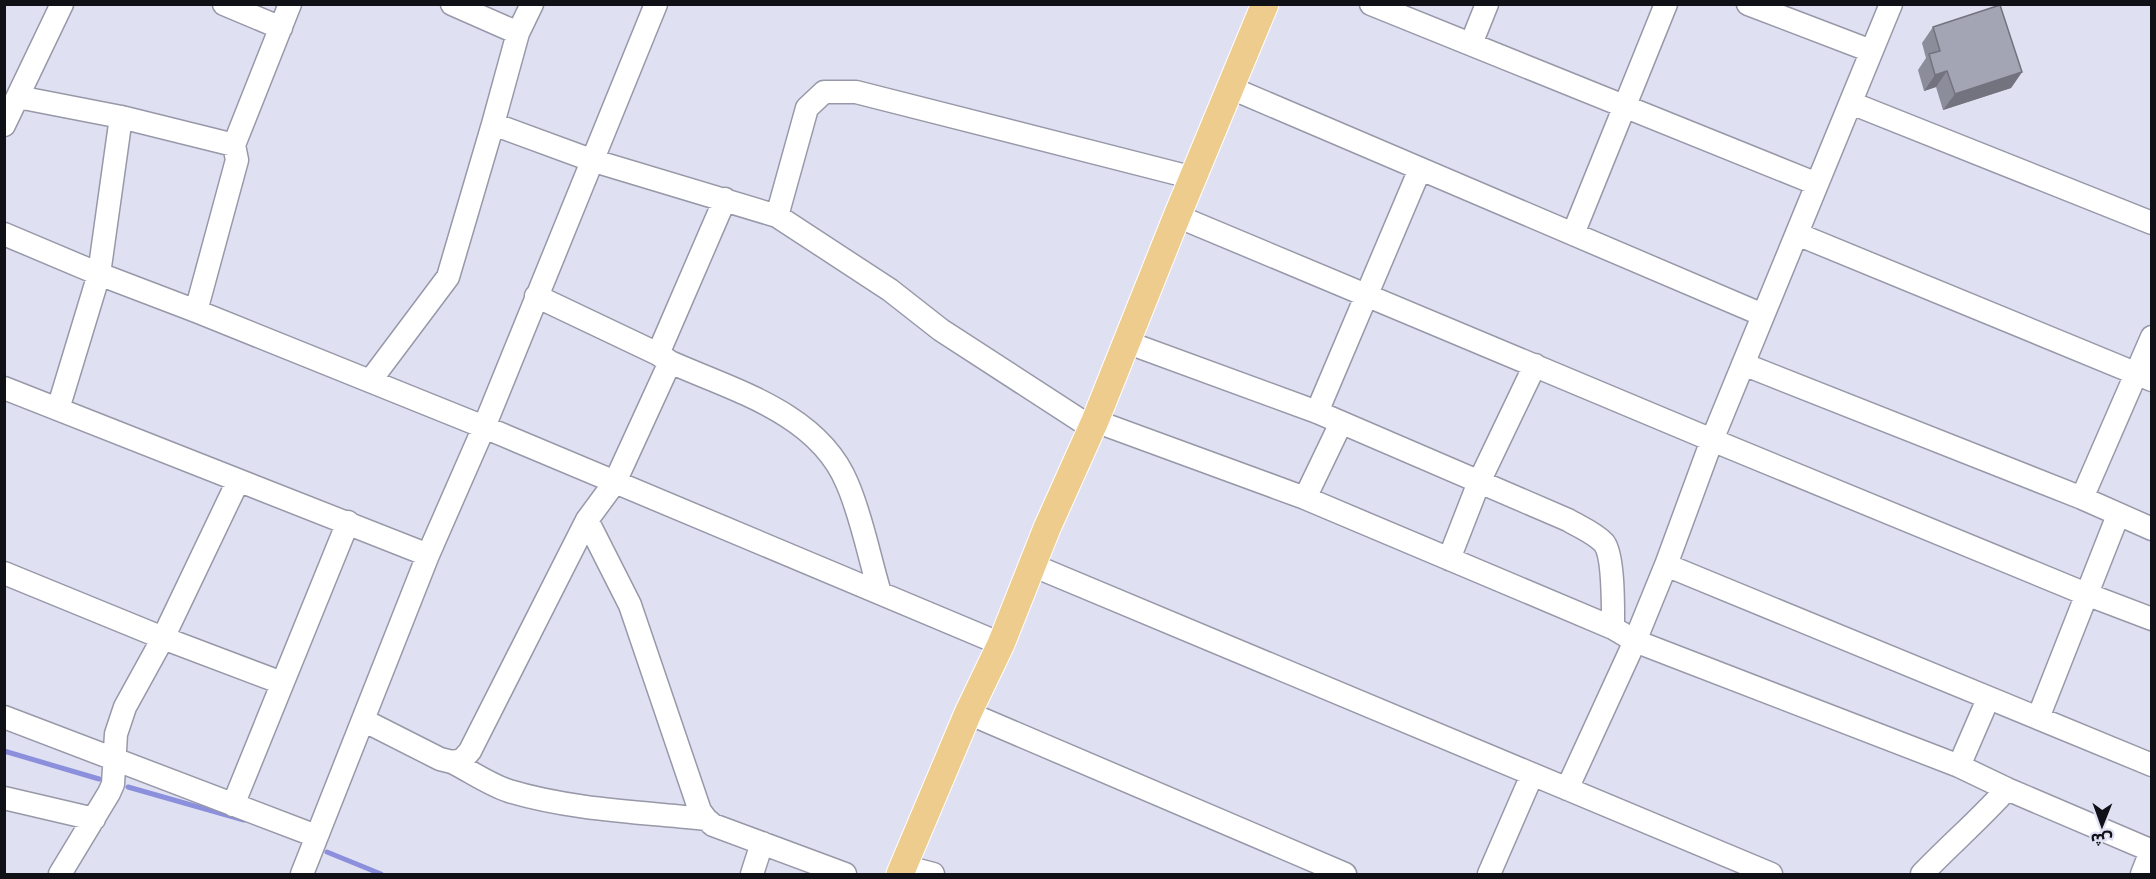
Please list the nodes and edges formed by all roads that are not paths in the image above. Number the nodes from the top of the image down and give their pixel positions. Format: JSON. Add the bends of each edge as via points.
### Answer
{"nodes":[{"id":1,"x":62,"y":4,"type":"edge"},
{"id":2,"x":224,"y":4,"type":"edge"},
{"id":3,"x":290,"y":4,"type":"edge"},
{"id":4,"x":452,"y":4,"type":"edge"},
{"id":5,"x":532,"y":4,"type":"edge"},
{"id":6,"x":656,"y":4,"type":"edge"},
{"id":7,"x":1265,"y":4,"type":"edge"},
{"id":8,"x":1371,"y":4,"type":"edge"},
{"id":9,"x":1487,"y":4,"type":"edge"},
{"id":10,"x":1666,"y":4,"type":"edge"},
{"id":11,"x":1748,"y":4,"type":"edge"},
{"id":12,"x":1891,"y":4,"type":"edge"},
{"id":13,"x":280,"y":28,"type":"junction"},
{"id":14,"x":518,"y":33,"type":"junction"},
{"id":15,"x":1471,"y":44,"type":"junction"},
{"id":16,"x":1871,"y":51,"type":"junction"},
{"id":17,"x":1231,"y":88,"type":"junction"},
{"id":18,"x":18,"y":97,"type":"junction"},
{"id":19,"x":1851,"y":103,"type":"junction"},
{"id":20,"x":1625,"y":106,"type":"junction"},
{"id":21,"x":121,"y":117,"type":"junction"},
{"id":22,"x":493,"y":124,"type":"junction"},
{"id":23,"x":4,"y":125,"type":"edge"},
{"id":24,"x":234,"y":145,"type":"junction"},
{"id":25,"x":591,"y":160,"type":"junction"},
{"id":26,"x":1420,"y":169,"type":"junction"},
{"id":27,"x":1194,"y":178,"type":"junction"},
{"id":28,"x":1817,"y":184,"type":"junction"},
{"id":29,"x":725,"y":199,"type":"junction"},
{"id":30,"x":777,"y":216,"type":"junction"},
{"id":31,"x":1177,"y":216,"type":"junction"},
{"id":32,"x":2151,"y":223,"type":"edge"},
{"id":33,"x":4,"y":234,"type":"edge"},
{"id":34,"x":1573,"y":234,"type":"junction"},
{"id":35,"x":1797,"y":234,"type":"junction"},
{"id":36,"x":99,"y":274,"type":"junction"},
{"id":37,"x":1367,"y":295,"type":"junction"},
{"id":38,"x":536,"y":296,"type":"junction"},
{"id":39,"x":196,"y":311,"type":"junction"},
{"id":40,"x":1763,"y":315,"type":"junction"},
{"id":41,"x":2151,"y":337,"type":"edge"},
{"id":42,"x":1126,"y":342,"type":"junction"},
{"id":43,"x":664,"y":358,"type":"junction"},
{"id":44,"x":1743,"y":364,"type":"junction"},
{"id":45,"x":1535,"y":365,"type":"junction"},
{"id":46,"x":2144,"y":376,"type":"edge"},
{"id":47,"x":370,"y":381,"type":"junction"},
{"id":48,"x":4,"y":388,"type":"edge"},
{"id":49,"x":58,"y":409,"type":"junction"},
{"id":50,"x":1317,"y":412,"type":"junction"},
{"id":51,"x":1341,"y":423,"type":"junction"},
{"id":52,"x":1094,"y":424,"type":"junction"},
{"id":53,"x":484,"y":427,"type":"junction"},
{"id":54,"x":1712,"y":440,"type":"junction"},
{"id":55,"x":238,"y":481,"type":"junction"},
{"id":56,"x":1479,"y":482,"type":"junction"},
{"id":57,"x":615,"y":483,"type":"junction"},
{"id":58,"x":1305,"y":498,"type":"junction"},
{"id":59,"x":2082,"y":498,"type":"junction"},
{"id":60,"x":2118,"y":515,"type":"junction"},
{"id":61,"x":587,"y":520,"type":"junction"},
{"id":62,"x":348,"y":522,"type":"junction"},
{"id":63,"x":2151,"y":529,"type":"edge"},
{"id":64,"x":428,"y":555,"type":"junction"},
{"id":65,"x":1449,"y":559,"type":"junction"},
{"id":66,"x":1032,"y":565,"type":"junction"},
{"id":67,"x":1666,"y":565,"type":"junction"},
{"id":68,"x":4,"y":573,"type":"edge"},
{"id":69,"x":879,"y":593,"type":"junction"},
{"id":70,"x":2086,"y":594,"type":"junction"},
{"id":71,"x":2151,"y":619,"type":"edge"},
{"id":72,"x":1613,"y":628,"type":"junction"},
{"id":73,"x":163,"y":638,"type":"junction"},
{"id":74,"x":1635,"y":641,"type":"junction"},
{"id":75,"x":1001,"y":644,"type":"junction"},
{"id":76,"x":282,"y":683,"type":"junction"},
{"id":77,"x":1988,"y":699,"type":"junction"},
{"id":78,"x":968,"y":713,"type":"junction"},
{"id":79,"x":4,"y":717,"type":"edge"},
{"id":80,"x":2038,"y":718,"type":"junction"},
{"id":81,"x":363,"y":720,"type":"junction"},
{"id":82,"x":113,"y":758,"type":"junction"},
{"id":83,"x":452,"y":762,"type":"junction"},
{"id":84,"x":2151,"y":765,"type":"edge"},
{"id":85,"x":1959,"y":766,"type":"junction"},
{"id":86,"x":1533,"y":775,"type":"junction"},
{"id":87,"x":1567,"y":789,"type":"junction"},
{"id":88,"x":2007,"y":789,"type":"junction"},
{"id":89,"x":4,"y":798,"type":"edge"},
{"id":90,"x":232,"y":805,"type":"junction"},
{"id":91,"x":94,"y":819,"type":"junction"},
{"id":92,"x":706,"y":819,"type":"junction"},
{"id":93,"x":316,"y":836,"type":"junction"},
{"id":94,"x":762,"y":843,"type":"junction"},
{"id":95,"x":2151,"y":851,"type":"edge"},
{"id":96,"x":902,"y":870,"type":"edge"},
{"id":97,"x":60,"y":874,"type":"edge"},
{"id":98,"x":302,"y":874,"type":"edge"},
{"id":99,"x":752,"y":874,"type":"edge"},
{"id":100,"x":845,"y":874,"type":"edge"},
{"id":101,"x":933,"y":874,"type":"edge"},
{"id":102,"x":1345,"y":874,"type":"edge"},
{"id":103,"x":1489,"y":874,"type":"edge"},
{"id":104,"x":1771,"y":874,"type":"edge"},
{"id":105,"x":1922,"y":874,"type":"edge"},
{"id":106,"x":2142,"y":874,"type":"edge"}],
"edges":[{"from":1,"to":18,"type":"street"},
{"from":2,"to":13,"type":"street"},
{"from":3,"to":13,"type":"street"},
{"from":4,"to":14,"type":"street"},
{"from":5,"to":14,"type":"street"},
{"from":6,"to":25,"type":"street"},
{"from":7,"to":17,"type":"main road"},
{"from":8,"to":15,"type":"street"},
{"from":9,"to":15,"type":"street"},
{"from":10,"to":20,"type":"street"},
{"from":11,"to":16,"type":"street"},
{"from":12,"to":16,"type":"street"},
{"from":13,"to":24,"type":"street"},
{"from":14,"to":22,"type":"street"},
{"from":15,"to":20,"type":"street"},
{"from":16,"to":19,"type":"street"},
{"from":17,"to":26,"type":"street"},
{"from":17,"to":27,"type":"main road"},
{"from":18,"to":21,"type":"street"},
{"from":18,"to":23,"type":"street"},
{"from":19,"to":28,"type":"street"},
{"from":19,"to":32,"type":"street"},
{"from":20,"to":28,"type":"street"},
{"from":20,"to":34,"type":"street"},
{"from":21,"to":24,"type":"street"},
{"from":21,"to":36,"type":"street"},
{"from":22,"to":25,"type":"street"},
{"from":22,"to":47,"type":"street","via":[[448,277]]},
{"from":24,"to":39,"type":"street","via":[[237,160]]},
{"from":25,"to":29,"type":"street"},
{"from":25,"to":38,"type":"street"},
{"from":26,"to":34,"type":"street"},
{"from":26,"to":37,"type":"street"},
{"from":27,"to":30,"type":"street","via":[[856,92],[824,92],[807,108]]},
{"from":27,"to":31,"type":"main road"},
{"from":28,"to":35,"type":"street"},
{"from":29,"to":30,"type":"street"},
{"from":29,"to":43,"type":"street"},
{"from":30,"to":52,"type":"street","via":[[890,290],[941,330]]},
{"from":31,"to":37,"type":"street"},
{"from":31,"to":42,"type":"main road"},
{"from":33,"to":36,"type":"street"},
{"from":34,"to":40,"type":"street"},
{"from":35,"to":40,"type":"street"},
{"from":35,"to":46,"type":"street"},
{"from":36,"to":39,"type":"street"},
{"from":36,"to":49,"type":"street"},
{"from":37,"to":45,"type":"street"},
{"from":37,"to":50,"type":"street"},
{"from":38,"to":43,"type":"street"},
{"from":38,"to":53,"type":"street"},
{"from":39,"to":47,"type":"street"},
{"from":40,"to":44,"type":"street"},
{"from":41,"to":46,"type":"street"},
{"from":42,"to":50,"type":"street"},
{"from":42,"to":52,"type":"main road"},
{"from":43,"to":57,"type":"street"},
{"from":43,"to":69,"type":"street","via":[[790,417],[821,444],[848,483]]},
{"from":44,"to":54,"type":"street"},
{"from":44,"to":59,"type":"street"},
{"from":45,"to":54,"type":"street"},
{"from":45,"to":56,"type":"street"},
{"from":46,"to":59,"type":"street"},
{"from":47,"to":53,"type":"street"},
{"from":48,"to":49,"type":"street"},
{"from":49,"to":55,"type":"street"},
{"from":50,"to":51,"type":"street"},
{"from":51,"to":56,"type":"street"},
{"from":51,"to":58,"type":"street"},
{"from":52,"to":58,"type":"street"},
{"from":52,"to":66,"type":"main road"},
{"from":53,"to":57,"type":"street"},
{"from":53,"to":64,"type":"street"},
{"from":54,"to":67,"type":"street"},
{"from":54,"to":70,"type":"street"},
{"from":55,"to":62,"type":"street"},
{"from":55,"to":73,"type":"street"},
{"from":56,"to":65,"type":"street"},
{"from":56,"to":72,"type":"street","via":[[1599,537],[1607,546]]},
{"from":57,"to":61,"type":"street"},
{"from":57,"to":69,"type":"street"},
{"from":58,"to":65,"type":"street"},
{"from":59,"to":60,"type":"street"},
{"from":60,"to":63,"type":"street"},
{"from":60,"to":70,"type":"street"},
{"from":61,"to":83,"type":"street","via":[[470,751],[462,760]]},
{"from":61,"to":92,"type":"street","via":[[630,604]]},
{"from":62,"to":64,"type":"street"},
{"from":62,"to":76,"type":"street"},
{"from":64,"to":81,"type":"street"},
{"from":65,"to":72,"type":"street"},
{"from":66,"to":75,"type":"main road"},
{"from":66,"to":86,"type":"street"},
{"from":67,"to":74,"type":"street"},
{"from":67,"to":77,"type":"street"},
{"from":68,"to":73,"type":"street"},
{"from":69,"to":75,"type":"street"},
{"from":70,"to":71,"type":"street"},
{"from":70,"to":80,"type":"street"},
{"from":72,"to":74,"type":"street"},
{"from":73,"to":76,"type":"street"},
{"from":73,"to":82,"type":"street","via":[[125,707]]},
{"from":74,"to":85,"type":"street"},
{"from":74,"to":87,"type":"street"},
{"from":75,"to":78,"type":"main road"},
{"from":76,"to":90,"type":"street"},
{"from":77,"to":80,"type":"street"},
{"from":77,"to":85,"type":"street"},
{"from":78,"to":96,"type":"main road"},
{"from":78,"to":102,"type":"street"},
{"from":79,"to":82,"type":"street"},
{"from":80,"to":84,"type":"street"},
{"from":81,"to":83,"type":"street"},
{"from":81,"to":93,"type":"street"},
{"from":82,"to":90,"type":"street"},
{"from":82,"to":91,"type":"street","via":[[112,788]]},
{"from":83,"to":92,"type":"street","via":[[507,790],[528,796],[570,805]]},
{"from":85,"to":88,"type":"street"},
{"from":86,"to":87,"type":"street"},
{"from":86,"to":103,"type":"street"},
{"from":87,"to":104,"type":"street"},
{"from":88,"to":95,"type":"street"},
{"from":88,"to":105,"type":"street"},
{"from":89,"to":91,"type":"street"},
{"from":90,"to":93,"type":"street"},
{"from":91,"to":97,"type":"street"},
{"from":92,"to":94,"type":"street"},
{"from":93,"to":98,"type":"street"},
{"from":94,"to":99,"type":"street"},
{"from":94,"to":100,"type":"street"},
{"from":95,"to":106,"type":"street"},
{"from":96,"to":101,"type":"street"}]}
